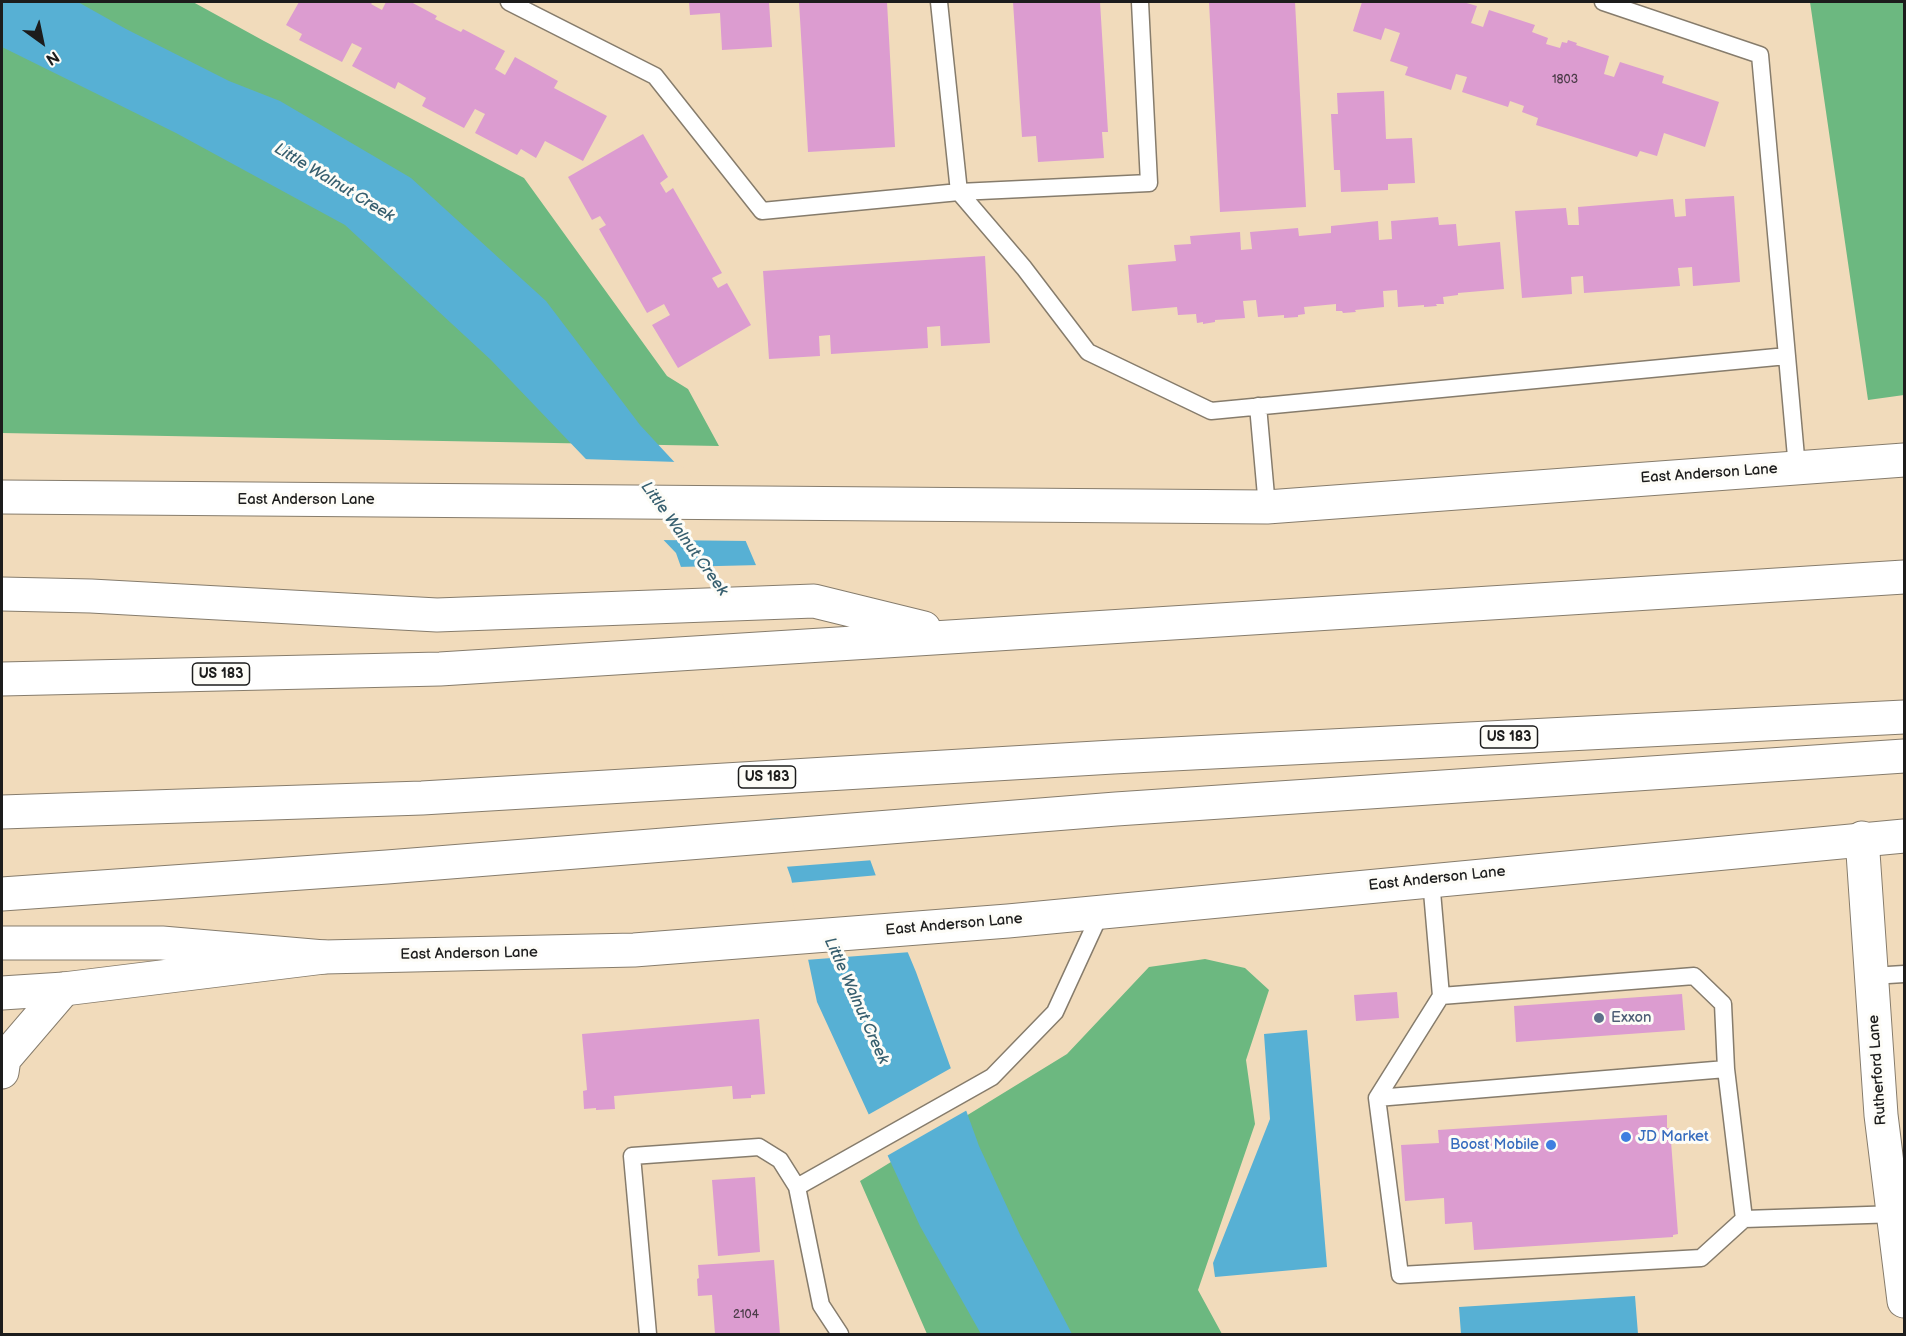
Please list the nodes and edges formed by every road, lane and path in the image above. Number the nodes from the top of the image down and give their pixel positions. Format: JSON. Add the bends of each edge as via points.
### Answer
{"nodes":[{"id":1,"x":509,"y":2,"type":"edge"},
{"id":2,"x":939,"y":2,"type":"edge"},
{"id":3,"x":1140,"y":2,"type":"edge"},
{"id":4,"x":1603,"y":2,"type":"edge"},
{"id":5,"x":959,"y":192,"type":"junction"},
{"id":6,"x":1787,"y":356,"type":"junction"},
{"id":7,"x":1258,"y":406,"type":"junction"},
{"id":8,"x":1905,"y":460,"type":"edge"},
{"id":9,"x":1797,"y":468,"type":"junction"},
{"id":10,"x":2,"y":497,"type":"edge"},
{"id":11,"x":1267,"y":507,"type":"junction"},
{"id":12,"x":1905,"y":577,"type":"edge"},
{"id":13,"x":2,"y":594,"type":"edge"},
{"id":14,"x":955,"y":635,"type":"junction"},
{"id":15,"x":2,"y":679,"type":"edge"},
{"id":16,"x":1905,"y":717,"type":"edge"},
{"id":17,"x":1905,"y":756,"type":"edge"},
{"id":18,"x":2,"y":812,"type":"edge"},
{"id":19,"x":1905,"y":836,"type":"edge"},
{"id":20,"x":1862,"y":838,"type":"junction"},
{"id":21,"x":1431,"y":880,"type":"junction"},
{"id":22,"x":2,"y":894,"type":"edge"},
{"id":23,"x":1101,"y":912,"type":"junction"},
{"id":24,"x":2,"y":943,"type":"edge"},
{"id":25,"x":324,"y":957,"type":"junction"},
{"id":26,"x":1905,"y":974,"type":"edge"},
{"id":27,"x":1872,"y":976,"type":"junction"},
{"id":28,"x":64,"y":989,"type":"junction"},
{"id":29,"x":2,"y":993,"type":"edge"},
{"id":30,"x":1442,"y":996,"type":"junction"},
{"id":31,"x":1726,"y":1069,"type":"junction"},
{"id":32,"x":2,"y":1072,"type":"edge"},
{"id":33,"x":1377,"y":1098,"type":"junction"},
{"id":34,"x":797,"y":1187,"type":"junction"},
{"id":35,"x":1899,"y":1214,"type":"edge"},
{"id":36,"x":1744,"y":1219,"type":"junction"},
{"id":37,"x":1905,"y":1301,"type":"edge"},
{"id":38,"x":648,"y":1335,"type":"edge"},
{"id":39,"x":840,"y":1335,"type":"edge"}],
"edges":[{"from":1,"to":5,"type":"lane","via":[[655,76],[762,211]]},
{"from":2,"to":5,"type":"lane"},
{"from":3,"to":5,"type":"lane","via":[[1149,183]]},
{"from":4,"to":6,"type":"lane","via":[[1760,54]]},
{"from":5,"to":7,"type":"lane","via":[[1088,352],[1211,411]]},
{"from":6,"to":7,"type":"lane"},
{"from":6,"to":9,"type":"lane"},
{"from":7,"to":11,"type":"lane"},
{"from":8,"to":9,"type":"main road","name":"East Anderson Lane"},
{"from":9,"to":11,"type":"main road","name":"East Anderson Lane"},
{"from":10,"to":11,"type":"main road","name":"East Anderson Lane"},
{"from":12,"to":14,"type":"main road","number":"US 183"},
{"from":13,"to":14,"type":"main road","via":[[438,615],[814,601]]},
{"from":14,"to":15,"type":"main road","number":"US 183","via":[[440,669]]},
{"from":16,"to":18,"type":"main road","number":"US 183","via":[[1113,757],[422,798]]},
{"from":17,"to":22,"type":"main road","via":[[1116,809]]},
{"from":19,"to":20,"type":"main road","name":"East Anderson Lane"},
{"from":20,"to":21,"type":"main road","name":"East Anderson Lane"},
{"from":20,"to":27,"type":"main road","name":"Rutherford Lane"},
{"from":21,"to":23,"type":"main road","name":"East Anderson Lane"},
{"from":21,"to":30,"type":"lane"},
{"from":23,"to":25,"type":"main road","name":"East Anderson Lane","via":[[634,950]]},
{"from":23,"to":34,"type":"lane","via":[[1055,1012],[992,1077]]},
{"from":24,"to":25,"type":"main road","via":[[162,943]]},
{"from":25,"to":28,"type":"main road","name":"East Anderson Lane"},
{"from":26,"to":27,"type":"lane"},
{"from":27,"to":35,"type":"main road","name":"Rutherford Lane","via":[[1881,1115]]},
{"from":28,"to":29,"type":"main road","name":"East Anderson Lane"},
{"from":28,"to":32,"type":"main road","via":[[4,1059]]},
{"from":30,"to":31,"type":"lane","via":[[1694,976],[1723,1004]]},
{"from":30,"to":33,"type":"lane"},
{"from":31,"to":33,"type":"lane"},
{"from":31,"to":36,"type":"lane"},
{"from":33,"to":36,"type":"lane","via":[[1400,1275],[1701,1258]]},
{"from":34,"to":38,"type":"lane","via":[[780,1160],[759,1147],[632,1156]]},
{"from":34,"to":39,"type":"lane","via":[[821,1305]]},
{"from":35,"to":36,"type":"lane"},
{"from":35,"to":37,"type":"main road","name":"Rutherford Lane"}]}
